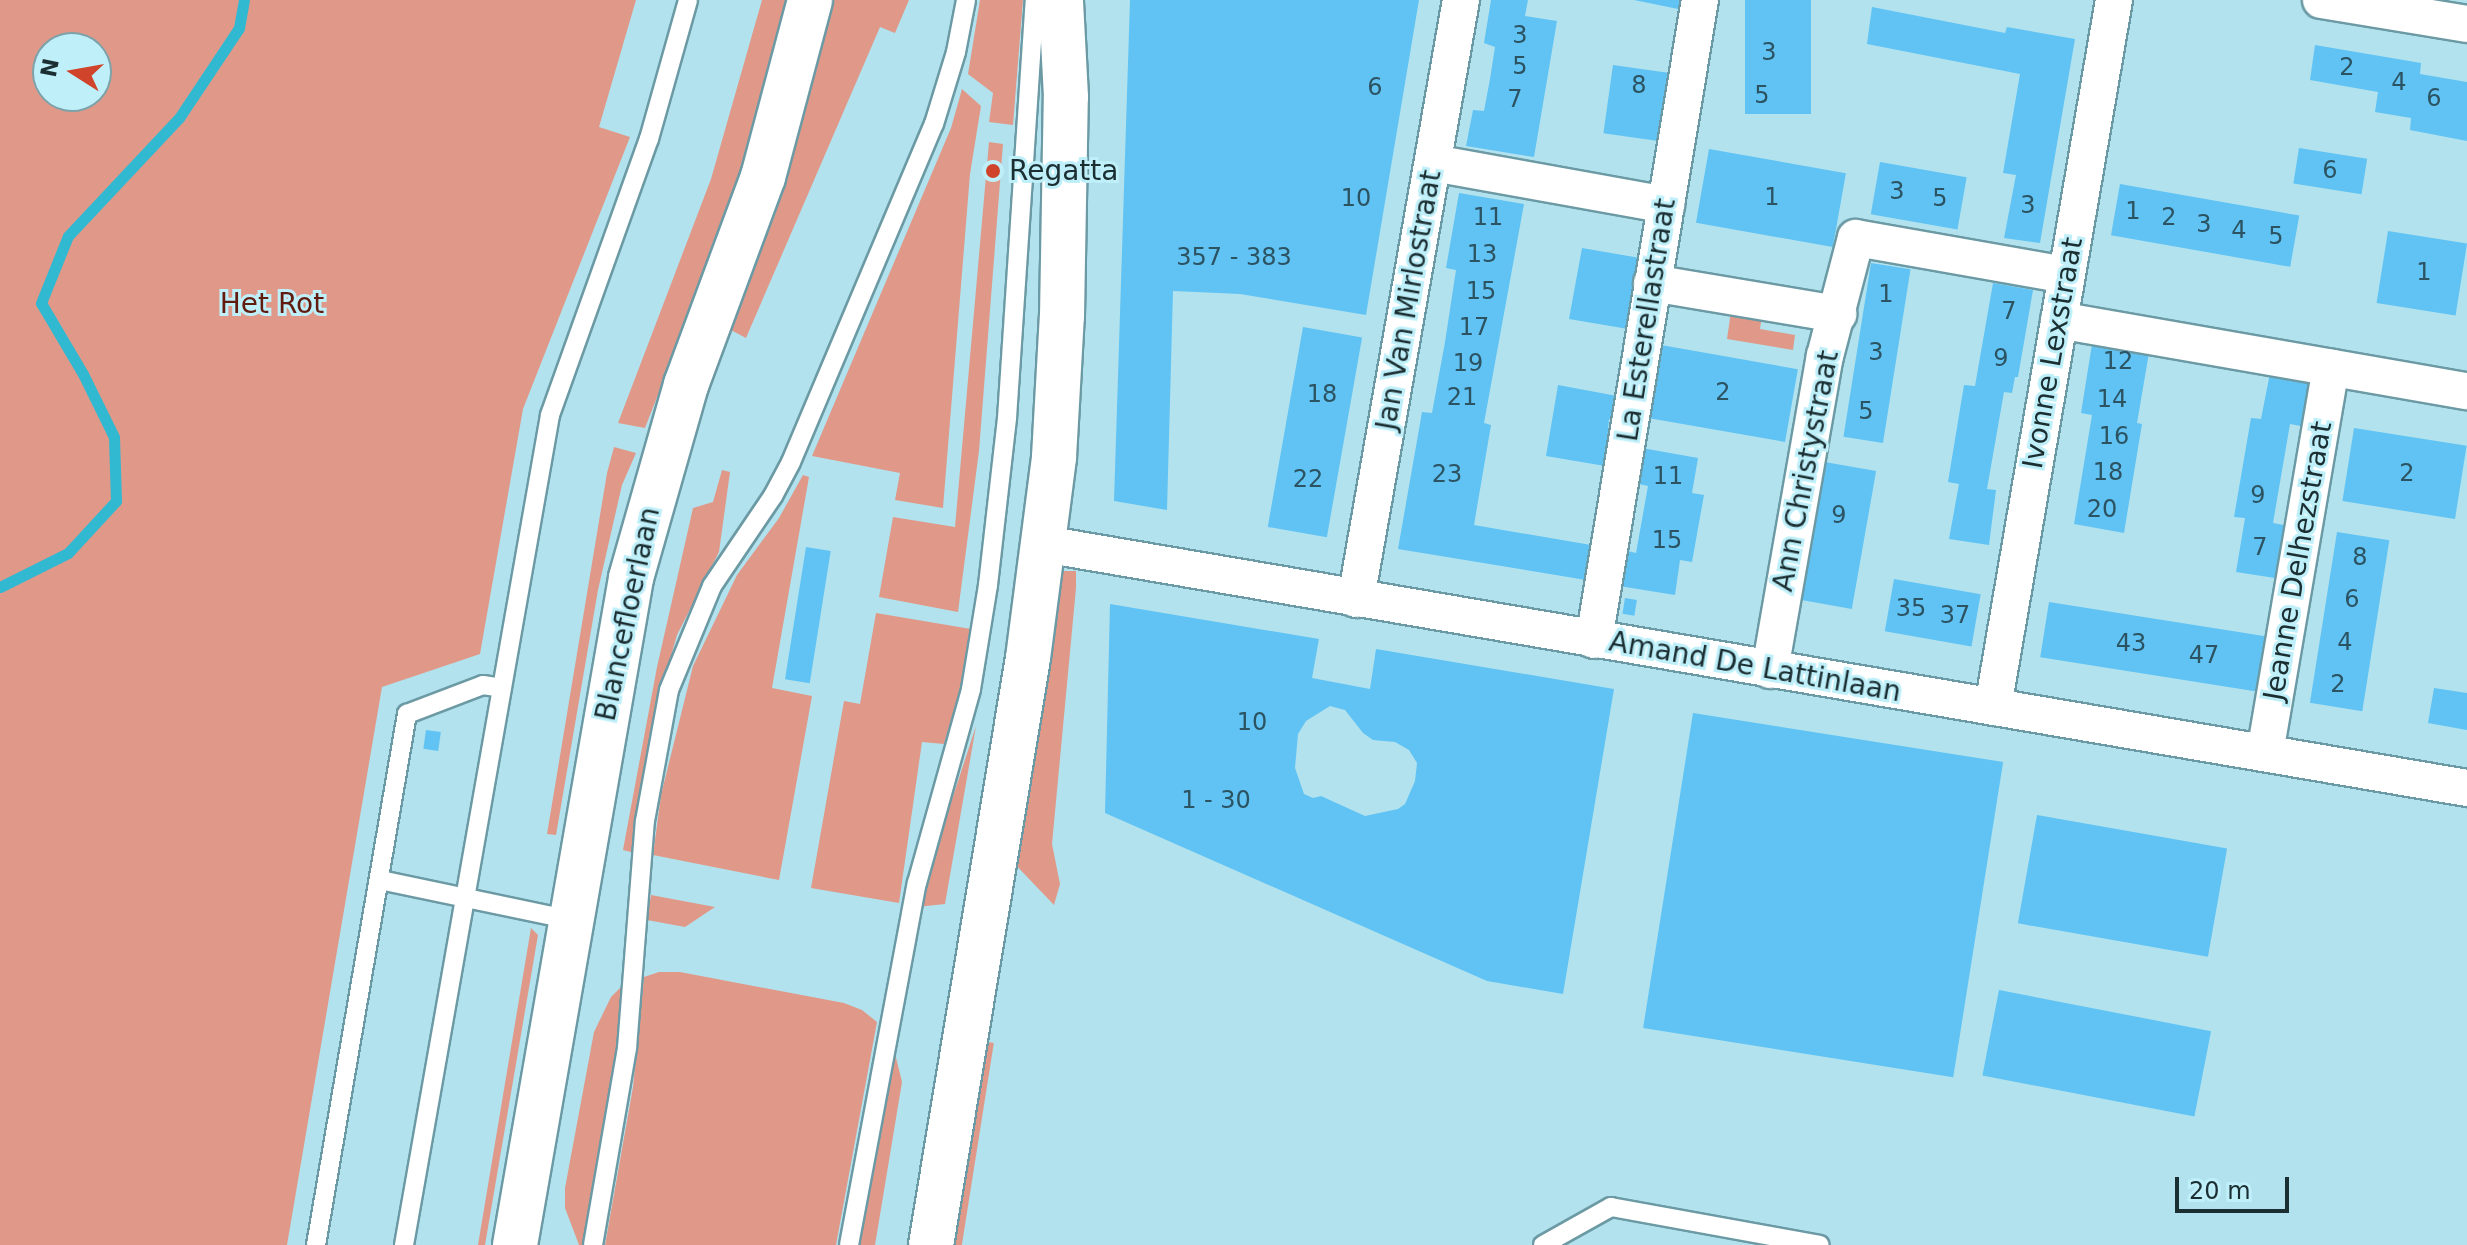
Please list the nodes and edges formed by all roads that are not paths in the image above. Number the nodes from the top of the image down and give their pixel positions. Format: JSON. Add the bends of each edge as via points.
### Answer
{"nodes":[{"id":1,"x":688,"y":0,"type":"edge"},
{"id":2,"x":810,"y":0,"type":"edge"},
{"id":3,"x":966,"y":0,"type":"edge"},
{"id":4,"x":1035,"y":0,"type":"edge"},
{"id":5,"x":1061,"y":0,"type":"edge"},
{"id":6,"x":1461,"y":0,"type":"edge"},
{"id":7,"x":1700,"y":0,"type":"edge"},
{"id":8,"x":2114,"y":0,"type":"edge"},
{"id":9,"x":2321,"y":0,"type":"edge"},
{"id":10,"x":2467,"y":24,"type":"edge"},
{"id":11,"x":1433,"y":163,"type":"junction"},
{"id":12,"x":1666,"y":205,"type":"junction"},
{"id":13,"x":2066,"y":275,"type":"junction"},
{"id":14,"x":1652,"y":283,"type":"junction"},
{"id":15,"x":1838,"y":314,"type":"junction"},
{"id":16,"x":2059,"y":320,"type":"junction"},
{"id":17,"x":2331,"y":368,"type":"junction"},
{"id":18,"x":2467,"y":391,"type":"edge"},
{"id":19,"x":1044,"y":544,"type":"junction"},
{"id":20,"x":1356,"y":599,"type":"junction"},
{"id":21,"x":1594,"y":640,"type":"junction"},
{"id":22,"x":1770,"y":670,"type":"junction"},
{"id":23,"x":502,"y":688,"type":"junction"},
{"id":24,"x":1993,"y":707,"type":"junction"},
{"id":25,"x":2265,"y":753,"type":"junction"},
{"id":26,"x":2467,"y":788,"type":"edge"},
{"id":27,"x":380,"y":880,"type":"junction"},
{"id":28,"x":468,"y":897,"type":"junction"},
{"id":29,"x":571,"y":920,"type":"junction"},
{"id":30,"x":316,"y":1245,"type":"edge"},
{"id":31,"x":404,"y":1245,"type":"edge"},
{"id":32,"x":515,"y":1245,"type":"edge"},
{"id":33,"x":593,"y":1245,"type":"edge"},
{"id":34,"x":849,"y":1245,"type":"edge"},
{"id":35,"x":931,"y":1245,"type":"edge"},
{"id":36,"x":1543,"y":1245,"type":"edge"},
{"id":37,"x":1820,"y":1245,"type":"edge"}],
"edges":[{"from":1,"to":23,"type":"lane","via":[[649,139],[550,415]]},
{"from":2,"to":29,"type":"main road","name":"Blancefloerlaan","via":[[763,177],[686,385],[651,499],[629,591]]},
{"from":3,"to":33,"type":"lane","via":[[934,124],[803,436],[773,496],[712,586],[669,690],[645,821],[627,1048]]},
{"from":4,"to":34,"type":"lane","via":[[1012,359],[988,585],[971,689],[917,883]]},
{"from":5,"to":19,"type":"main road","via":[[1066,97],[1062,316]]},
{"from":6,"to":11,"type":"street","name":"Jan Van Mirlostraat"},
{"from":7,"to":12,"type":"street","name":"La Esterellastraat"},
{"from":8,"to":13,"type":"street","name":"Ivonne Lexstraat"},
{"from":9,"to":10,"type":"street"},
{"from":11,"to":12,"type":"street"},
{"from":11,"to":20,"type":"street","name":"Jan Van Mirlostraat"},
{"from":12,"to":14,"type":"street","name":"La Esterellastraat"},
{"from":13,"to":15,"type":"street","name":"Ann Christystraat","via":[[1856,238]]},
{"from":13,"to":16,"type":"street","name":"Ivonne Lexstraat"},
{"from":14,"to":15,"type":"street"},
{"from":14,"to":21,"type":"street","name":"La Esterellastraat"},
{"from":15,"to":22,"type":"street","name":"Ann Christystraat","via":[[1825,356]]},
{"from":16,"to":17,"type":"street"},
{"from":16,"to":24,"type":"street","name":"Ivonne Lexstraat"},
{"from":17,"to":18,"type":"street"},
{"from":17,"to":25,"type":"street","name":"Jeanne Delhezstraat"},
{"from":19,"to":20,"type":"street","name":"Amand De Lattinlaan"},
{"from":19,"to":35,"type":"main road"},
{"from":20,"to":21,"type":"street","name":"Amand De Lattinlaan"},
{"from":21,"to":22,"type":"street","name":"Amand De Lattinlaan"},
{"from":22,"to":24,"type":"street","name":"Amand De Lattinlaan"},
{"from":23,"to":27,"type":"lane","via":[[483,685],[407,714]]},
{"from":23,"to":28,"type":"lane"},
{"from":24,"to":25,"type":"street","name":"Amand De Lattinlaan"},
{"from":25,"to":26,"type":"street","name":"Amand De Lattinlaan"},
{"from":27,"to":28,"type":"lane"},
{"from":27,"to":30,"type":"lane"},
{"from":28,"to":29,"type":"lane"},
{"from":28,"to":31,"type":"lane"},
{"from":29,"to":32,"type":"main road","name":"Blancefloerlaan"},
{"from":36,"to":37,"type":"lane","via":[[1611,1207]]}]}
